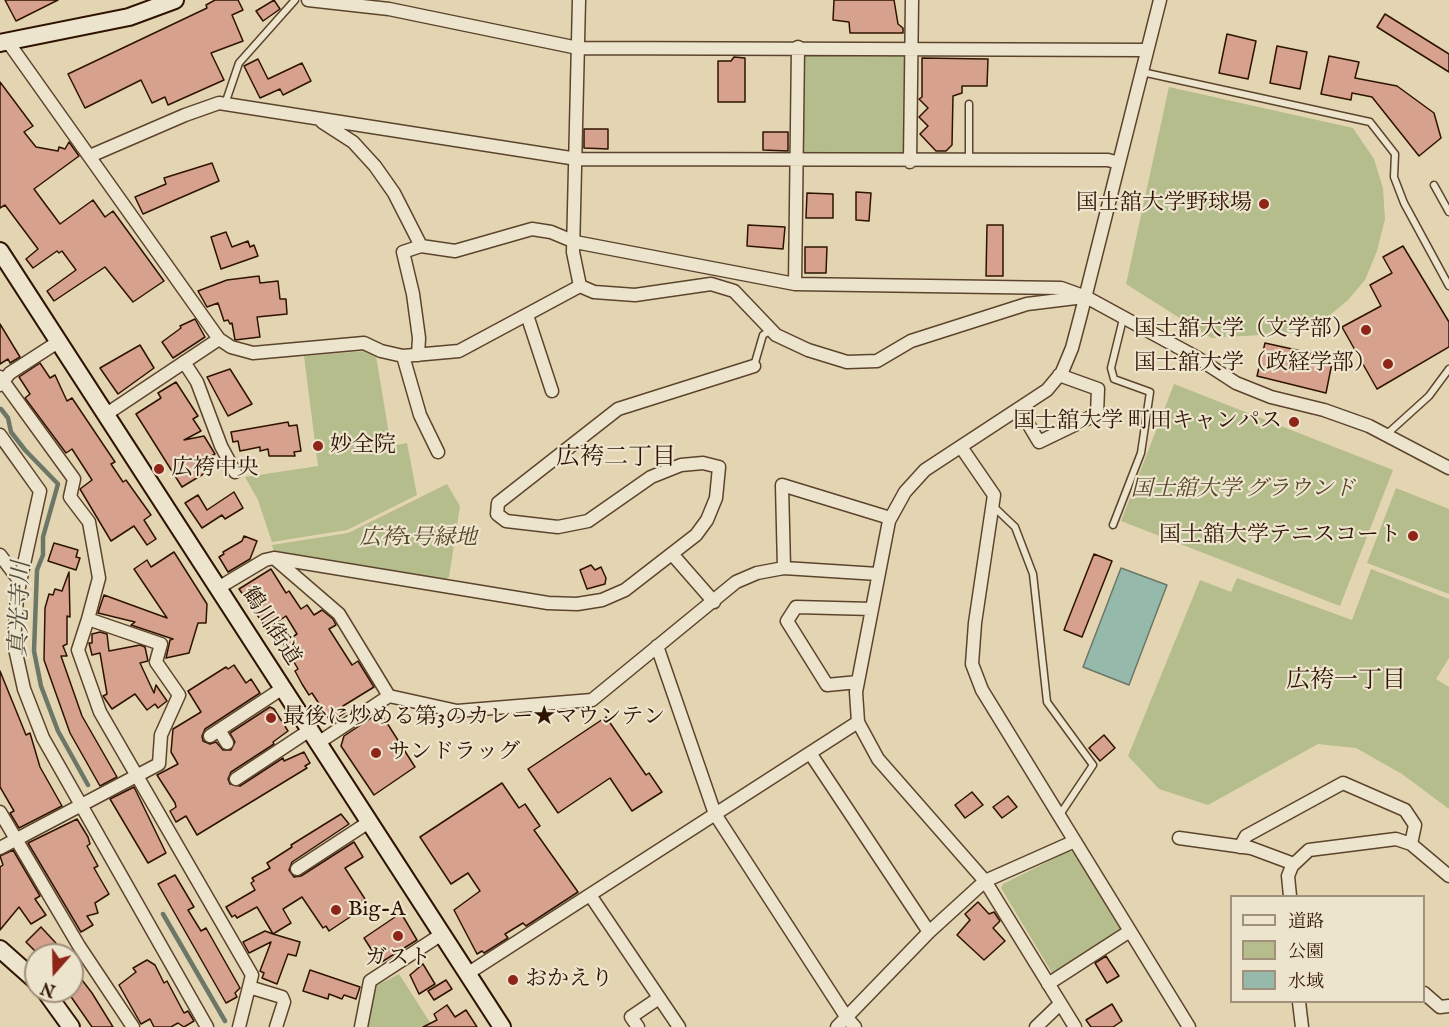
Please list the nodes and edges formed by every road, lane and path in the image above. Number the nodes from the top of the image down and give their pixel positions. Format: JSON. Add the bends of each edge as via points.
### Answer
{"nodes":[{"id":1,"x":175,"y":0,"type":"edge"},
{"id":2,"x":295,"y":0,"type":"edge"},
{"id":3,"x":308,"y":0,"type":"edge"},
{"id":4,"x":579,"y":0,"type":"edge"},
{"id":5,"x":912,"y":0,"type":"edge"},
{"id":6,"x":1160,"y":0,"type":"edge"},
{"id":7,"x":392,"y":5,"type":"edge"},
{"id":8,"x":4,"y":43,"type":"edge"},
{"id":9,"x":798,"y":47,"type":"junction"},
{"id":10,"x":578,"y":48,"type":"junction"},
{"id":11,"x":910,"y":50,"type":"junction"},
{"id":12,"x":1147,"y":50,"type":"junction"},
{"id":13,"x":1142,"y":72,"type":"junction"},
{"id":14,"x":225,"y":104,"type":"junction"},
{"id":15,"x":969,"y":104,"type":"dead end"},
{"id":16,"x":319,"y":120,"type":"junction"},
{"id":17,"x":90,"y":156,"type":"junction"},
{"id":18,"x":577,"y":159,"type":"junction"},
{"id":19,"x":969,"y":160,"type":"junction"},
{"id":20,"x":796,"y":161,"type":"junction"},
{"id":21,"x":910,"y":162,"type":"junction"},
{"id":22,"x":1119,"y":163,"type":"junction"},
{"id":23,"x":1434,"y":184,"type":"dead end"},
{"id":24,"x":1449,"y":212,"type":"edge"},
{"id":25,"x":575,"y":242,"type":"junction"},
{"id":26,"x":421,"y":246,"type":"junction"},
{"id":27,"x":0,"y":251,"type":"edge"},
{"id":28,"x":795,"y":284,"type":"junction"},
{"id":29,"x":580,"y":286,"type":"junction"},
{"id":30,"x":1449,"y":286,"type":"edge"},
{"id":31,"x":1086,"y":297,"type":"junction"},
{"id":32,"x":526,"y":315,"type":"junction"},
{"id":33,"x":1123,"y":319,"type":"junction"},
{"id":34,"x":771,"y":330,"type":"junction"},
{"id":35,"x":219,"y":339,"type":"junction"},
{"id":36,"x":58,"y":342,"type":"junction"},
{"id":37,"x":418,"y":355,"type":"junction"},
{"id":38,"x":403,"y":356,"type":"junction"},
{"id":39,"x":184,"y":362,"type":"junction"},
{"id":40,"x":754,"y":366,"type":"joint"},
{"id":41,"x":1449,"y":369,"type":"edge"},
{"id":42,"x":1059,"y":375,"type":"junction"},
{"id":43,"x":1,"y":381,"type":"edge"},
{"id":44,"x":552,"y":392,"type":"dead end"},
{"id":45,"x":1020,"y":410,"type":"junction"},
{"id":46,"x":105,"y":415,"type":"junction"},
{"id":47,"x":1387,"y":434,"type":"junction"},
{"id":48,"x":0,"y":435,"type":"edge"},
{"id":49,"x":961,"y":447,"type":"junction"},
{"id":50,"x":438,"y":452,"type":"dead end"},
{"id":51,"x":1449,"y":468,"type":"edge"},
{"id":52,"x":235,"y":472,"type":"dead end"},
{"id":53,"x":992,"y":505,"type":"junction"},
{"id":54,"x":890,"y":518,"type":"junction"},
{"id":55,"x":1113,"y":525,"type":"dead end"},
{"id":56,"x":672,"y":554,"type":"junction"},
{"id":57,"x":0,"y":555,"type":"edge"},
{"id":58,"x":274,"y":558,"type":"junction"},
{"id":59,"x":783,"y":568,"type":"junction"},
{"id":60,"x":878,"y":574,"type":"junction"},
{"id":61,"x":19,"y":580,"type":"junction"},
{"id":62,"x":218,"y":588,"type":"junction"},
{"id":63,"x":714,"y":602,"type":"junction"},
{"id":64,"x":872,"y":609,"type":"junction"},
{"id":65,"x":88,"y":619,"type":"junction"},
{"id":66,"x":657,"y":646,"type":"junction"},
{"id":67,"x":858,"y":682,"type":"junction"},
{"id":68,"x":283,"y":688,"type":"junction"},
{"id":69,"x":389,"y":696,"type":"junction"},
{"id":70,"x":858,"y":722,"type":"junction"},
{"id":71,"x":314,"y":737,"type":"junction"},
{"id":72,"x":227,"y":743,"type":"dead end"},
{"id":73,"x":810,"y":753,"type":"junction"},
{"id":74,"x":136,"y":775,"type":"junction"},
{"id":75,"x":236,"y":779,"type":"dead end"},
{"id":76,"x":82,"y":804,"type":"junction"},
{"id":77,"x":0,"y":812,"type":"edge"},
{"id":78,"x":715,"y":814,"type":"junction"},
{"id":79,"x":1059,"y":816,"type":"junction"},
{"id":80,"x":369,"y":822,"type":"junction"},
{"id":81,"x":1179,"y":838,"type":"dead end"},
{"id":82,"x":16,"y":840,"type":"junction"},
{"id":83,"x":1075,"y":841,"type":"junction"},
{"id":84,"x":1411,"y":844,"type":"junction"},
{"id":85,"x":1240,"y":847,"type":"junction"},
{"id":86,"x":0,"y":848,"type":"edge"},
{"id":87,"x":1294,"y":864,"type":"junction"},
{"id":88,"x":297,"y":869,"type":"dead end"},
{"id":89,"x":1449,"y":876,"type":"edge"},
{"id":90,"x":985,"y":881,"type":"junction"},
{"id":91,"x":590,"y":895,"type":"junction"},
{"id":92,"x":1290,"y":895,"type":"edge"},
{"id":93,"x":1130,"y":931,"type":"junction"},
{"id":94,"x":929,"y":932,"type":"junction"},
{"id":95,"x":442,"y":934,"type":"junction"},
{"id":96,"x":0,"y":949,"type":"edge"},
{"id":97,"x":24,"y":970,"type":"edge"},
{"id":98,"x":467,"y":974,"type":"junction"},
{"id":99,"x":1048,"y":984,"type":"junction"},
{"id":100,"x":249,"y":987,"type":"junction"},
{"id":101,"x":1425,"y":994,"type":"edge"},
{"id":102,"x":659,"y":998,"type":"junction"},
{"id":103,"x":54,"y":1003,"type":"edge"},
{"id":104,"x":1299,"y":1003,"type":"edge"},
{"id":105,"x":1060,"y":1004,"type":"junction"},
{"id":106,"x":1449,"y":1006,"type":"edge"},
{"id":107,"x":851,"y":1022,"type":"edge"},
{"id":108,"x":71,"y":1027,"type":"edge"},
{"id":109,"x":133,"y":1027,"type":"edge"},
{"id":110,"x":207,"y":1027,"type":"edge"},
{"id":111,"x":239,"y":1027,"type":"edge"},
{"id":112,"x":276,"y":1027,"type":"edge"},
{"id":113,"x":361,"y":1027,"type":"edge"},
{"id":114,"x":502,"y":1027,"type":"edge"},
{"id":115,"x":638,"y":1027,"type":"edge"},
{"id":116,"x":679,"y":1027,"type":"edge"},
{"id":117,"x":837,"y":1027,"type":"edge"},
{"id":118,"x":1036,"y":1027,"type":"edge"},
{"id":119,"x":1075,"y":1027,"type":"edge"},
{"id":120,"x":1189,"y":1027,"type":"edge"},
{"id":121,"x":1302,"y":1027,"type":"edge"}],
"edges":[{"from":1,"to":8,"type":"main road","via":[[129,17]]},
{"from":2,"to":14,"type":"lane","via":[[239,63]]},
{"from":3,"to":7,"type":"street"},
{"from":4,"to":10,"type":"street"},
{"from":5,"to":11,"type":"street"},
{"from":6,"to":12,"type":"street"},
{"from":7,"to":10,"type":"street"},
{"from":8,"to":17,"type":"street"},
{"from":9,"to":10,"type":"street"},
{"from":9,"to":11,"type":"street"},
{"from":9,"to":20,"type":"street"},
{"from":10,"to":18,"type":"street"},
{"from":11,"to":12,"type":"street"},
{"from":11,"to":21,"type":"street"},
{"from":12,"to":13,"type":"street"},
{"from":13,"to":22,"type":"street"},
{"from":13,"to":30,"type":"lane","via":[[1370,122],[1395,154],[1394,177],[1404,203]]},
{"from":14,"to":16,"type":"street"},
{"from":14,"to":17,"type":"street","via":[[185,114]]},
{"from":15,"to":19,"type":"lane"},
{"from":16,"to":18,"type":"street"},
{"from":16,"to":26,"type":"street","via":[[353,142],[375,166],[394,193]]},
{"from":17,"to":35,"type":"street"},
{"from":18,"to":20,"type":"street"},
{"from":18,"to":25,"type":"street"},
{"from":19,"to":21,"type":"street"},
{"from":19,"to":22,"type":"street"},
{"from":20,"to":21,"type":"street"},
{"from":20,"to":28,"type":"street"},
{"from":22,"to":31,"type":"street"},
{"from":23,"to":24,"type":"lane"},
{"from":25,"to":26,"type":"street","via":[[532,229],[455,251]]},
{"from":25,"to":28,"type":"street"},
{"from":25,"to":29,"type":"street","via":[[573,252]]},
{"from":26,"to":37,"type":"street","via":[[403,252],[414,305]]},
{"from":27,"to":36,"type":"main road","name":"鶴川街道"},
{"from":28,"to":31,"type":"street","via":[[1061,288]]},
{"from":29,"to":32,"type":"street"},
{"from":29,"to":34,"type":"street","via":[[594,292],[635,295],[711,284],[734,291]]},
{"from":31,"to":33,"type":"street"},
{"from":31,"to":34,"type":"street","via":[[1027,304],[911,341],[877,362],[847,363],[808,350]]},
{"from":31,"to":42,"type":"street","via":[[1072,348]]},
{"from":32,"to":37,"type":"street","via":[[459,351]]},
{"from":32,"to":44,"type":"street"},
{"from":33,"to":47,"type":"street","via":[[1236,383],[1271,398],[1324,410]]},
{"from":33,"to":55,"type":"lane","via":[[1111,368],[1114,378],[1150,392],[1141,453]]},
{"from":34,"to":40,"type":"lane","via":[[758,345]]},
{"from":35,"to":38,"type":"street","via":[[253,353],[364,343]]},
{"from":35,"to":39,"type":"street"},
{"from":36,"to":43,"type":"street"},
{"from":36,"to":46,"type":"main road","name":"鶴川街道"},
{"from":37,"to":38,"type":"street"},
{"from":38,"to":50,"type":"street","via":[[420,415]]},
{"from":39,"to":46,"type":"street"},
{"from":39,"to":52,"type":"street"},
{"from":40,"to":56,"type":"street","via":[[618,410],[496,508],[506,521],[558,527],[588,521],[651,477],[681,465],[703,463],[719,467],[716,498],[707,520],[696,535]]},
{"from":41,"to":47,"type":"lane","via":[[1429,396]]},
{"from":42,"to":45,"type":"street","via":[[1047,390]]},
{"from":42,"to":45,"type":"street","via":[[1098,389],[1097,414],[1039,442]]},
{"from":43,"to":65,"type":"street","via":[[74,479],[70,497],[89,522],[99,578]]},
{"from":45,"to":49,"type":"street"},
{"from":46,"to":62,"type":"main road","name":"鶴川街道"},
{"from":47,"to":51,"type":"street"},
{"from":48,"to":61,"type":"street","via":[[40,491]]},
{"from":49,"to":53,"type":"street","via":[[994,495]]},
{"from":49,"to":54,"type":"street","via":[[925,470],[905,492]]},
{"from":53,"to":79,"type":"street","via":[[972,664],[982,690]]},
{"from":53,"to":79,"type":"lane","via":[[1015,527],[1033,574],[1047,702],[1093,765]]},
{"from":54,"to":59,"type":"street","via":[[782,485]]},
{"from":54,"to":60,"type":"street"},
{"from":56,"to":58,"type":"street","via":[[625,590],[603,600],[577,604],[548,603]]},
{"from":56,"to":63,"type":"street"},
{"from":57,"to":61,"type":"street"},
{"from":58,"to":62,"type":"street"},
{"from":58,"to":69,"type":"street","via":[[339,614]]},
{"from":59,"to":60,"type":"street"},
{"from":59,"to":63,"type":"street","via":[[736,582]]},
{"from":60,"to":64,"type":"street"},
{"from":61,"to":76,"type":"street","via":[[14,644],[24,689],[43,738]]},
{"from":62,"to":68,"type":"main road","name":"鶴川街道"},
{"from":63,"to":66,"type":"street"},
{"from":64,"to":67,"type":"street"},
{"from":64,"to":67,"type":"street","via":[[796,607],[787,621],[827,686]]},
{"from":65,"to":74,"type":"street","via":[[78,650],[100,712]]},
{"from":65,"to":74,"type":"street","via":[[162,645],[156,662],[179,695],[161,735],[159,764]]},
{"from":66,"to":69,"type":"street","via":[[592,700],[457,711]]},
{"from":66,"to":78,"type":"street"},
{"from":67,"to":70,"type":"street"},
{"from":68,"to":71,"type":"main road","name":"鶴川街道"},
{"from":68,"to":72,"type":"street","via":[[214,733]]},
{"from":69,"to":71,"type":"street"},
{"from":70,"to":73,"type":"street"},
{"from":70,"to":90,"type":"street","via":[[878,759]]},
{"from":71,"to":75,"type":"street"},
{"from":71,"to":80,"type":"main road","name":"鶴川街道"},
{"from":73,"to":78,"type":"street"},
{"from":73,"to":94,"type":"street"},
{"from":74,"to":76,"type":"street"},
{"from":74,"to":100,"type":"street","via":[[252,975]]},
{"from":76,"to":82,"type":"street"},
{"from":76,"to":110,"type":"street"},
{"from":77,"to":82,"type":"street"},
{"from":78,"to":91,"type":"street"},
{"from":78,"to":107,"type":"street"},
{"from":79,"to":83,"type":"street"},
{"from":80,"to":88,"type":"street"},
{"from":80,"to":95,"type":"main road","name":"鶴川街道"},
{"from":81,"to":85,"type":"street"},
{"from":82,"to":86,"type":"street"},
{"from":82,"to":109,"type":"street"},
{"from":83,"to":90,"type":"street"},
{"from":83,"to":93,"type":"street"},
{"from":84,"to":85,"type":"street","via":[[1415,825],[1405,810],[1343,783],[1246,836]]},
{"from":84,"to":87,"type":"street","via":[[1396,839],[1309,850]]},
{"from":84,"to":89,"type":"street"},
{"from":85,"to":87,"type":"street"},
{"from":87,"to":92,"type":"street","via":[[1288,876]]},
{"from":90,"to":94,"type":"street"},
{"from":90,"to":99,"type":"street"},
{"from":91,"to":98,"type":"street"},
{"from":91,"to":102,"type":"street"},
{"from":93,"to":99,"type":"street"},
{"from":93,"to":120,"type":"street"},
{"from":94,"to":107,"type":"street"},
{"from":95,"to":98,"type":"main road","name":"鶴川街道"},
{"from":95,"to":113,"type":"street","via":[[370,981]]},
{"from":96,"to":97,"type":"main road"},
{"from":98,"to":114,"type":"main road","name":"鶴川街道"},
{"from":99,"to":105,"type":"street"},
{"from":100,"to":111,"type":"street"},
{"from":100,"to":112,"type":"street","via":[[282,997]]},
{"from":101,"to":106,"type":"street","via":[[1440,1007]]},
{"from":102,"to":115,"type":"street","via":[[631,1017]]},
{"from":102,"to":116,"type":"street"},
{"from":103,"to":108,"type":"main road"},
{"from":104,"to":121,"type":"street"},
{"from":105,"to":118,"type":"street"},
{"from":105,"to":119,"type":"street"},
{"from":107,"to":117,"type":"street"}]}
